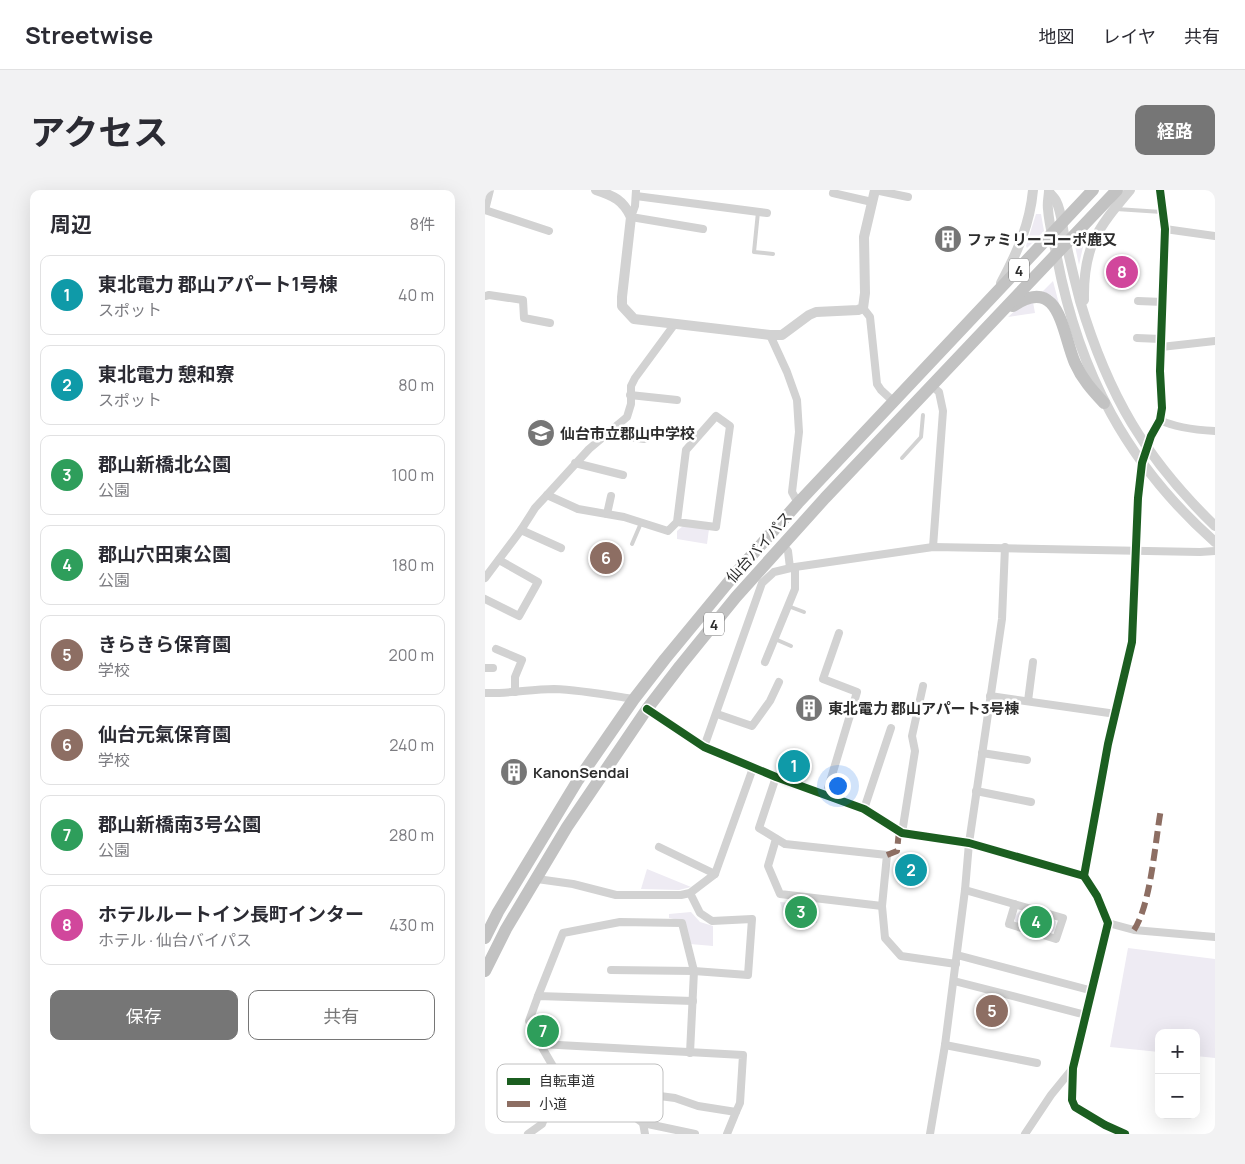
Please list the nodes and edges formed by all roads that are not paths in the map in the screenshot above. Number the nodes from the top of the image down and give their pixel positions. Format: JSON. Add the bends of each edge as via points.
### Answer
{"nodes":[{"id":1,"x":490,"y":190,"type":"edge"},
{"id":2,"x":596,"y":190,"type":"edge"},
{"id":3,"x":875,"y":190,"type":"edge"},
{"id":4,"x":1033,"y":190,"type":"edge"},
{"id":5,"x":1093,"y":190,"type":"edge"},
{"id":6,"x":1117,"y":190,"type":"edge"},
{"id":7,"x":1130,"y":190,"type":"edge"},
{"id":8,"x":1160,"y":190,"type":"edge"},
{"id":9,"x":1049,"y":191,"type":"edge"},
{"id":10,"x":636,"y":193,"type":"edge"},
{"id":11,"x":833,"y":194,"type":"dead end"},
{"id":12,"x":908,"y":197,"type":"dead end"},
{"id":13,"x":872,"y":202,"type":"junction"},
{"id":14,"x":485,"y":207,"type":"edge"},
{"id":15,"x":1114,"y":209,"type":"junction"},
{"id":16,"x":758,"y":212,"type":"junction"},
{"id":17,"x":1162,"y":212,"type":"junction"},
{"id":18,"x":767,"y":213,"type":"dead end"},
{"id":19,"x":631,"y":217,"type":"junction"},
{"id":20,"x":703,"y":229,"type":"dead end"},
{"id":21,"x":1057,"y":229,"type":"junction"},
{"id":22,"x":1165,"y":229,"type":"junction"},
{"id":23,"x":549,"y":231,"type":"dead end"},
{"id":24,"x":1215,"y":236,"type":"edge"},
{"id":25,"x":1066,"y":244,"type":"junction"},
{"id":26,"x":773,"y":254,"type":"dead end"},
{"id":27,"x":1057,"y":254,"type":"junction"},
{"id":28,"x":485,"y":296,"type":"edge"},
{"id":29,"x":993,"y":297,"type":"junction"},
{"id":30,"x":1138,"y":301,"type":"dead end"},
{"id":31,"x":1163,"y":302,"type":"junction"},
{"id":32,"x":863,"y":308,"type":"junction"},
{"id":33,"x":1085,"y":316,"type":"junction"},
{"id":34,"x":997,"y":317,"type":"junction"},
{"id":35,"x":550,"y":323,"type":"dead end"},
{"id":36,"x":674,"y":325,"type":"junction"},
{"id":37,"x":769,"y":335,"type":"junction"},
{"id":38,"x":1137,"y":338,"type":"dead end"},
{"id":39,"x":1215,"y":341,"type":"edge"},
{"id":40,"x":1161,"y":343,"type":"junction"},
{"id":41,"x":932,"y":386,"type":"junction"},
{"id":42,"x":630,"y":396,"type":"junction"},
{"id":43,"x":677,"y":400,"type":"dead end"},
{"id":44,"x":894,"y":402,"type":"junction"},
{"id":45,"x":1104,"y":403,"type":"junction"},
{"id":46,"x":923,"y":415,"type":"dead end"},
{"id":47,"x":1159,"y":420,"type":"junction"},
{"id":48,"x":618,"y":425,"type":"junction"},
{"id":49,"x":1215,"y":431,"type":"edge"},
{"id":50,"x":645,"y":439,"type":"dead end"},
{"id":51,"x":1146,"y":448,"type":"junction"},
{"id":52,"x":902,"y":458,"type":"dead end"},
{"id":53,"x":1142,"y":462,"type":"junction"},
{"id":54,"x":575,"y":463,"type":"junction"},
{"id":55,"x":623,"y":475,"type":"dead end"},
{"id":56,"x":547,"y":495,"type":"junction"},
{"id":57,"x":611,"y":496,"type":"dead end"},
{"id":58,"x":798,"y":504,"type":"junction"},
{"id":59,"x":607,"y":514,"type":"junction"},
{"id":60,"x":677,"y":522,"type":"junction"},
{"id":61,"x":641,"y":523,"type":"junction"},
{"id":62,"x":1215,"y":526,"type":"edge"},
{"id":63,"x":521,"y":530,"type":"junction"},
{"id":64,"x":1215,"y":542,"type":"edge"},
{"id":65,"x":632,"y":544,"type":"dead end"},
{"id":66,"x":783,"y":545,"type":"junction"},
{"id":67,"x":933,"y":547,"type":"junction"},
{"id":68,"x":1005,"y":547,"type":"junction"},
{"id":69,"x":561,"y":548,"type":"dead end"},
{"id":70,"x":1136,"y":550,"type":"junction"},
{"id":71,"x":1215,"y":551,"type":"edge"},
{"id":72,"x":499,"y":560,"type":"junction"},
{"id":73,"x":793,"y":567,"type":"junction"},
{"id":74,"x":485,"y":578,"type":"edge"},
{"id":75,"x":485,"y":599,"type":"edge"},
{"id":76,"x":788,"y":606,"type":"junction"},
{"id":77,"x":805,"y":612,"type":"dead end"},
{"id":78,"x":839,"y":633,"type":"dead end"},
{"id":79,"x":775,"y":639,"type":"junction"},
{"id":80,"x":511,"y":646,"type":"dead end"},
{"id":81,"x":791,"y":646,"type":"dead end"},
{"id":82,"x":496,"y":649,"type":"dead end"},
{"id":83,"x":506,"y":654,"type":"junction"},
{"id":84,"x":765,"y":662,"type":"dead end"},
{"id":85,"x":1033,"y":662,"type":"dead end"},
{"id":86,"x":779,"y":682,"type":"dead end"},
{"id":87,"x":923,"y":686,"type":"dead end"},
{"id":88,"x":515,"y":692,"type":"junction"},
{"id":89,"x":485,"y":693,"type":"edge"},
{"id":90,"x":990,"y":696,"type":"junction"},
{"id":91,"x":634,"y":699,"type":"junction"},
{"id":92,"x":1028,"y":701,"type":"junction"},
{"id":93,"x":647,"y":709,"type":"junction"},
{"id":94,"x":717,"y":714,"type":"junction"},
{"id":95,"x":1116,"y":714,"type":"junction"},
{"id":96,"x":891,"y":728,"type":"dead end"},
{"id":97,"x":704,"y":747,"type":"junction"},
{"id":98,"x":982,"y":753,"type":"junction"},
{"id":99,"x":1027,"y":760,"type":"dead end"},
{"id":100,"x":753,"y":768,"type":"junction"},
{"id":101,"x":776,"y":777,"type":"junction"},
{"id":102,"x":976,"y":792,"type":"junction"},
{"id":103,"x":826,"y":794,"type":"junction"},
{"id":104,"x":1031,"y":802,"type":"dead end"},
{"id":105,"x":863,"y":810,"type":"junction"},
{"id":106,"x":902,"y":832,"type":"junction"},
{"id":107,"x":776,"y":839,"type":"junction"},
{"id":108,"x":969,"y":842,"type":"junction"},
{"id":109,"x":659,"y":847,"type":"dead end"},
{"id":110,"x":715,"y":874,"type":"junction"},
{"id":111,"x":1084,"y":876,"type":"junction"},
{"id":112,"x":537,"y":879,"type":"junction"},
{"id":113,"x":965,"y":890,"type":"junction"},
{"id":114,"x":690,"y":893,"type":"junction"},
{"id":115,"x":1015,"y":904,"type":"junction"},
{"id":116,"x":882,"y":906,"type":"junction"},
{"id":117,"x":1108,"y":922,"type":"junction"},
{"id":118,"x":485,"y":938,"type":"edge"},
{"id":119,"x":1215,"y":938,"type":"edge"},
{"id":120,"x":957,"y":955,"type":"junction"},
{"id":121,"x":956,"y":964,"type":"junction"},
{"id":122,"x":485,"y":970,"type":"edge"},
{"id":123,"x":611,"y":970,"type":"dead end"},
{"id":124,"x":694,"y":971,"type":"junction"},
{"id":125,"x":954,"y":981,"type":"junction"},
{"id":126,"x":1093,"y":991,"type":"junction"},
{"id":127,"x":538,"y":996,"type":"junction"},
{"id":128,"x":693,"y":1001,"type":"junction"},
{"id":129,"x":1086,"y":1015,"type":"junction"},
{"id":130,"x":540,"y":1044,"type":"junction"},
{"id":131,"x":945,"y":1045,"type":"junction"},
{"id":132,"x":690,"y":1053,"type":"junction"},
{"id":133,"x":1037,"y":1062,"type":"dead end"},
{"id":134,"x":551,"y":1064,"type":"edge"},
{"id":135,"x":1073,"y":1068,"type":"junction"},
{"id":136,"x":663,"y":1096,"type":"edge"},
{"id":137,"x":736,"y":1112,"type":"junction"},
{"id":138,"x":543,"y":1122,"type":"edge"},
{"id":139,"x":643,"y":1123,"type":"joint"},
{"id":140,"x":1105,"y":1126,"type":"junction"},
{"id":141,"x":528,"y":1134,"type":"edge"},
{"id":142,"x":645,"y":1134,"type":"edge"},
{"id":143,"x":695,"y":1134,"type":"edge"},
{"id":144,"x":727,"y":1134,"type":"edge"},
{"id":145,"x":929,"y":1134,"type":"edge"},
{"id":146,"x":1025,"y":1134,"type":"edge"},
{"id":147,"x":1100,"y":1134,"type":"edge"},
{"id":148,"x":1125,"y":1134,"type":"edge"}],
"edges":[{"from":1,"to":14,"type":"street"},
{"from":2,"to":19,"type":"street","via":[[619,200]]},
{"from":3,"to":12,"type":"street"},
{"from":3,"to":13,"type":"street"},
{"from":4,"to":29,"type":"street","via":[[1021,244]]},
{"from":5,"to":21,"type":"highway","name":"仙台バイパス","number":"4"},
{"from":6,"to":25,"type":"highway","name":"仙台バイパス","number":"4"},
{"from":7,"to":15,"type":"street"},
{"from":8,"to":17,"type":"street"},
{"from":9,"to":21,"type":"street","via":[[1057,201]]},
{"from":10,"to":16,"type":"street"},
{"from":10,"to":19,"type":"street"},
{"from":11,"to":13,"type":"street"},
{"from":13,"to":32,"type":"street","via":[[864,237]]},
{"from":14,"to":23,"type":"street"},
{"from":15,"to":17,"type":"lane"},
{"from":15,"to":33,"type":"street","via":[[1094,237],[1088,254]]},
{"from":16,"to":18,"type":"street"},
{"from":16,"to":26,"type":"lane","via":[[754,252]]},
{"from":17,"to":22,"type":"street"},
{"from":19,"to":20,"type":"street"},
{"from":19,"to":36,"type":"street","via":[[622,306],[634,319]]},
{"from":21,"to":25,"type":"street"},
{"from":21,"to":27,"type":"street"},
{"from":21,"to":29,"type":"highway","name":"仙台バイパス","number":"4"},
{"from":22,"to":24,"type":"street"},
{"from":22,"to":31,"type":"street"},
{"from":25,"to":27,"type":"highway","name":"仙台バイパス","number":"4"},
{"from":25,"to":33,"type":"street"},
{"from":27,"to":34,"type":"highway","name":"仙台バイパス","number":"4"},
{"from":27,"to":45,"type":"street","via":[[1070,313]]},
{"from":28,"to":35,"type":"street","via":[[523,300],[524,318]]},
{"from":29,"to":44,"type":"highway","name":"仙台バイパス","number":"4"},
{"from":30,"to":31,"type":"street"},
{"from":31,"to":40,"type":"street"},
{"from":32,"to":37,"type":"street","via":[[816,312],[782,335]]},
{"from":32,"to":44,"type":"street","via":[[869,317],[877,384]]},
{"from":33,"to":51,"type":"street","via":[[1116,396]]},
{"from":34,"to":41,"type":"highway","name":"仙台バイパス","number":"4"},
{"from":34,"to":45,"type":"highway","via":[[1030,297],[1051,303],[1060,317],[1082,378]]},
{"from":36,"to":37,"type":"street"},
{"from":36,"to":42,"type":"street","via":[[635,378]]},
{"from":37,"to":58,"type":"street","via":[[797,400],[799,432],[792,492]]},
{"from":38,"to":40,"type":"street"},
{"from":39,"to":40,"type":"street"},
{"from":40,"to":47,"type":"street"},
{"from":41,"to":66,"type":"highway","name":"仙台バイパス","number":"4"},
{"from":41,"to":67,"type":"street","via":[[939,392],[943,411]]},
{"from":42,"to":43,"type":"street"},
{"from":42,"to":48,"type":"street","via":[[630,410]]},
{"from":44,"to":58,"type":"highway","name":"仙台バイパス","number":"4"},
{"from":45,"to":53,"type":"street"},
{"from":46,"to":52,"type":"lane","via":[[921,437]]},
{"from":47,"to":49,"type":"street"},
{"from":47,"to":51,"type":"street"},
{"from":48,"to":50,"type":"street","via":[[623,436]]},
{"from":48,"to":54,"type":"street"},
{"from":51,"to":53,"type":"street"},
{"from":51,"to":62,"type":"street","via":[[1178,488]]},
{"from":53,"to":64,"type":"street","via":[[1174,503]]},
{"from":53,"to":70,"type":"street","via":[[1137,498]]},
{"from":54,"to":55,"type":"street"},
{"from":54,"to":56,"type":"street"},
{"from":56,"to":59,"type":"street","via":[[578,509]]},
{"from":56,"to":63,"type":"street"},
{"from":57,"to":59,"type":"street"},
{"from":58,"to":91,"type":"highway","name":"仙台バイパス","number":"4"},
{"from":59,"to":61,"type":"street"},
{"from":60,"to":60,"type":"street","via":[[686,450],[716,416],[731,426],[716,527]]},
{"from":60,"to":61,"type":"street","via":[[668,532]]},
{"from":61,"to":65,"type":"lane"},
{"from":63,"to":69,"type":"street"},
{"from":63,"to":72,"type":"street"},
{"from":66,"to":73,"type":"street","via":[[789,551]]},
{"from":66,"to":93,"type":"highway","name":"仙台バイパス","number":"4","via":[[736,597]]},
{"from":67,"to":68,"type":"street"},
{"from":67,"to":73,"type":"street"},
{"from":68,"to":70,"type":"street"},
{"from":68,"to":90,"type":"street","via":[[1002,619]]},
{"from":70,"to":71,"type":"street"},
{"from":70,"to":95,"type":"street","via":[[1132,642]]},
{"from":72,"to":74,"type":"street"},
{"from":72,"to":75,"type":"street","via":[[538,582],[519,616]]},
{"from":73,"to":76,"type":"street","via":[[795,589]]},
{"from":73,"to":94,"type":"street","via":[[774,572],[762,583]]},
{"from":76,"to":77,"type":"lane"},
{"from":76,"to":79,"type":"street"},
{"from":78,"to":103,"type":"street","via":[[823,679],[857,692]]},
{"from":79,"to":81,"type":"lane"},
{"from":79,"to":84,"type":"street"},
{"from":80,"to":83,"type":"street"},
{"from":82,"to":83,"type":"street"},
{"from":83,"to":88,"type":"street","via":[[522,660],[515,677]]},
{"from":85,"to":92,"type":"street"},
{"from":86,"to":94,"type":"street","via":[[752,726]]},
{"from":87,"to":106,"type":"street","via":[[912,736],[915,751]]},
{"from":88,"to":89,"type":"street"},
{"from":88,"to":91,"type":"street","via":[[553,689]]},
{"from":90,"to":92,"type":"street"},
{"from":90,"to":98,"type":"street"},
{"from":91,"to":118,"type":"highway","name":"仙台バイパス","number":"4","via":[[578,780]]},
{"from":92,"to":95,"type":"street"},
{"from":93,"to":97,"type":"street"},
{"from":93,"to":112,"type":"highway","name":"仙台バイパス","number":"4","via":[[567,827]]},
{"from":94,"to":97,"type":"street"},
{"from":95,"to":111,"type":"street"},
{"from":96,"to":105,"type":"street"},
{"from":97,"to":100,"type":"street"},
{"from":98,"to":99,"type":"street"},
{"from":98,"to":102,"type":"street"},
{"from":100,"to":101,"type":"street"},
{"from":100,"to":110,"type":"street"},
{"from":101,"to":103,"type":"street"},
{"from":101,"to":107,"type":"street","via":[[759,828]]},
{"from":102,"to":104,"type":"street"},
{"from":102,"to":108,"type":"street"},
{"from":103,"to":105,"type":"street"},
{"from":105,"to":106,"type":"street"},
{"from":106,"to":108,"type":"street"},
{"from":107,"to":116,"type":"street","via":[[768,866],[780,894]]},
{"from":107,"to":116,"type":"street","via":[[785,844],[887,855]]},
{"from":108,"to":111,"type":"street"},
{"from":108,"to":113,"type":"street"},
{"from":109,"to":110,"type":"street"},
{"from":110,"to":114,"type":"street"},
{"from":111,"to":117,"type":"street"},
{"from":112,"to":114,"type":"street","via":[[616,895]]},
{"from":112,"to":122,"type":"highway","name":"仙台バイパス","number":"4"},
{"from":113,"to":115,"type":"street"},
{"from":113,"to":120,"type":"street"},
{"from":114,"to":124,"type":"street","via":[[700,913],[712,922],[752,919],[748,975]]},
{"from":115,"to":115,"type":"street","via":[[1063,918],[1056,939],[1009,924]]},
{"from":116,"to":121,"type":"street","via":[[885,938],[901,956]]},
{"from":117,"to":119,"type":"street","via":[[1134,930]]},
{"from":117,"to":126,"type":"street"},
{"from":120,"to":121,"type":"street"},
{"from":120,"to":126,"type":"street"},
{"from":121,"to":125,"type":"street"},
{"from":123,"to":124,"type":"street"},
{"from":124,"to":127,"type":"street","via":[[682,923],[620,922],[563,933]]},
{"from":124,"to":128,"type":"street"},
{"from":125,"to":129,"type":"street"},
{"from":125,"to":131,"type":"street"},
{"from":126,"to":129,"type":"street"},
{"from":127,"to":128,"type":"street"},
{"from":127,"to":130,"type":"street","via":[[529,1021]]},
{"from":128,"to":132,"type":"street"},
{"from":129,"to":135,"type":"street"},
{"from":130,"to":132,"type":"street"},
{"from":130,"to":134,"type":"street"},
{"from":131,"to":133,"type":"street"},
{"from":131,"to":145,"type":"street"},
{"from":132,"to":137,"type":"street","via":[[743,1055],[740,1103]]},
{"from":135,"to":140,"type":"street","via":[[1072,1100],[1075,1107]]},
{"from":135,"to":146,"type":"street"},
{"from":136,"to":137,"type":"street"},
{"from":137,"to":144,"type":"street"},
{"from":138,"to":141,"type":"street"},
{"from":139,"to":142,"type":"street"},
{"from":139,"to":143,"type":"street"},
{"from":140,"to":147,"type":"street"},
{"from":140,"to":148,"type":"street"}]}
